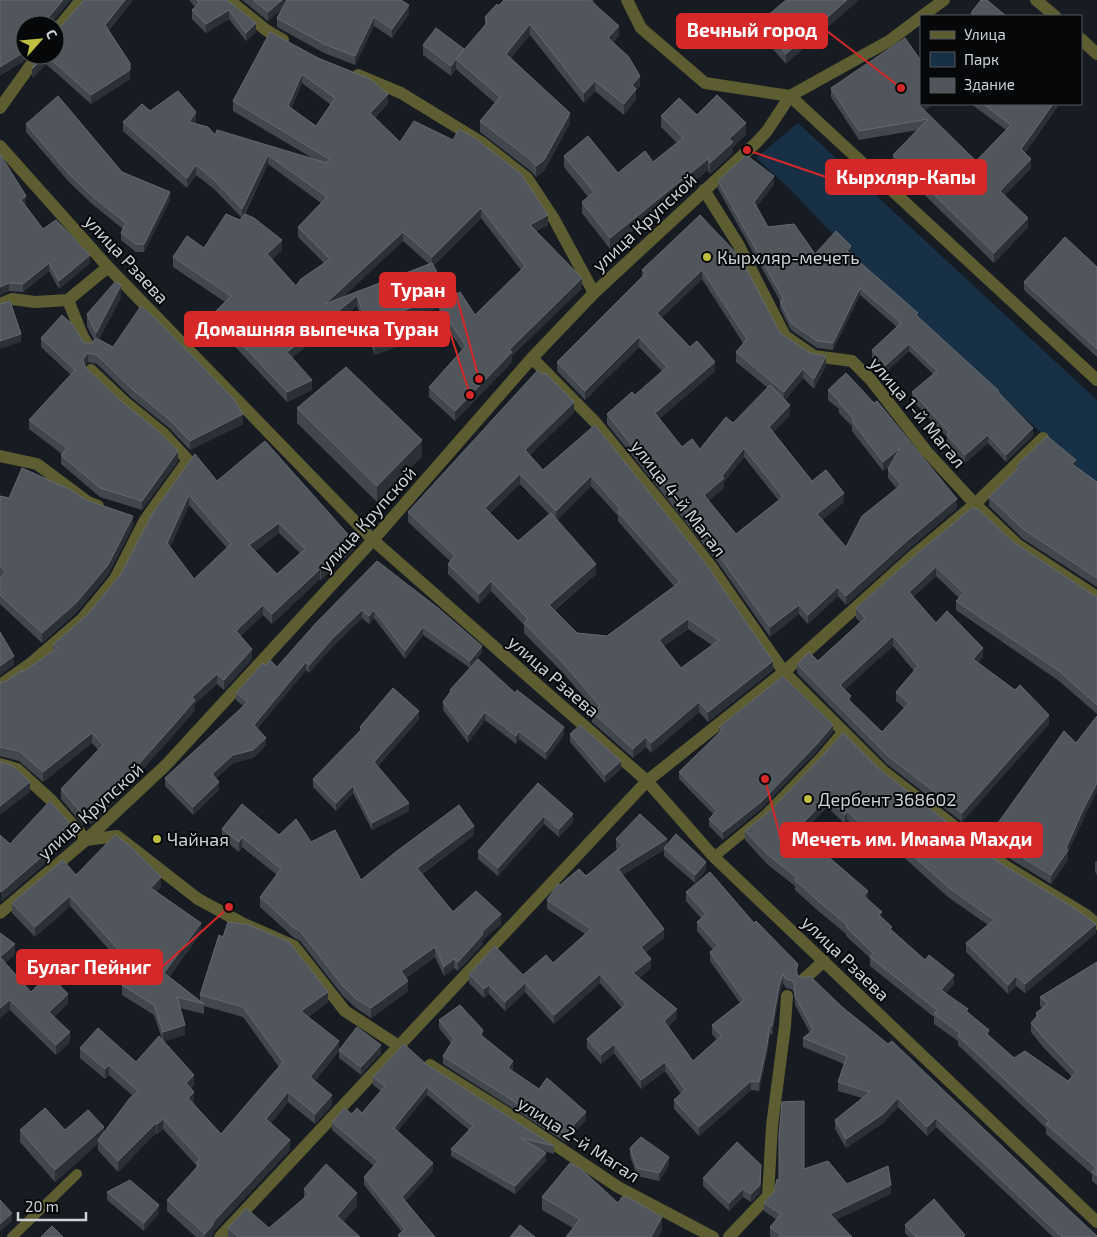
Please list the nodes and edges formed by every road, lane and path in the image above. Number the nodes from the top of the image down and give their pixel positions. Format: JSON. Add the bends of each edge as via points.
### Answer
{"nodes":[{"id":1,"x":81,"y":0,"type":"edge"},
{"id":2,"x":229,"y":0,"type":"edge"},
{"id":3,"x":627,"y":0,"type":"edge"},
{"id":4,"x":944,"y":0,"type":"edge"},
{"id":5,"x":1036,"y":0,"type":"edge"},
{"id":6,"x":925,"y":15,"type":"edge"},
{"id":7,"x":1054,"y":15,"type":"edge"},
{"id":8,"x":920,"y":18,"type":"edge"},
{"id":9,"x":65,"y":20,"type":"edge"},
{"id":10,"x":1082,"y":40,"type":"edge"},
{"id":11,"x":297,"y":48,"type":"edge"},
{"id":12,"x":1097,"y":54,"type":"edge"},
{"id":13,"x":31,"y":65,"type":"edge"},
{"id":14,"x":348,"y":71,"type":"edge"},
{"id":15,"x":790,"y":96,"type":"junction"},
{"id":16,"x":0,"y":108,"type":"edge"},
{"id":17,"x":0,"y":146,"type":"edge"},
{"id":18,"x":704,"y":190,"type":"junction"},
{"id":19,"x":108,"y":267,"type":"junction"},
{"id":20,"x":594,"y":293,"type":"junction"},
{"id":21,"x":68,"y":300,"type":"junction"},
{"id":22,"x":0,"y":304,"type":"edge"},
{"id":23,"x":88,"y":345,"type":"edge"},
{"id":24,"x":532,"y":358,"type":"junction"},
{"id":25,"x":91,"y":370,"type":"edge"},
{"id":26,"x":1097,"y":380,"type":"edge"},
{"id":27,"x":1043,"y":438,"type":"edge"},
{"id":28,"x":0,"y":456,"type":"edge"},
{"id":29,"x":974,"y":504,"type":"junction"},
{"id":30,"x":112,"y":510,"type":"edge"},
{"id":31,"x":373,"y":540,"type":"junction"},
{"id":32,"x":1097,"y":597,"type":"edge"},
{"id":33,"x":784,"y":672,"type":"junction"},
{"id":34,"x":0,"y":686,"type":"edge"},
{"id":35,"x":844,"y":731,"type":"junction"},
{"id":36,"x":0,"y":764,"type":"edge"},
{"id":37,"x":647,"y":781,"type":"junction"},
{"id":38,"x":86,"y":840,"type":"junction"},
{"id":39,"x":714,"y":857,"type":"junction"},
{"id":40,"x":0,"y":913,"type":"edge"},
{"id":41,"x":1097,"y":924,"type":"edge"},
{"id":42,"x":824,"y":961,"type":"junction"},
{"id":43,"x":804,"y":979,"type":"edge"},
{"id":44,"x":787,"y":996,"type":"dead end"},
{"id":45,"x":399,"y":1046,"type":"junction"},
{"id":46,"x":430,"y":1065,"type":"edge"},
{"id":47,"x":77,"y":1174,"type":"dead end"},
{"id":48,"x":1097,"y":1222,"type":"edge"},
{"id":49,"x":12,"y":1237,"type":"edge"},
{"id":50,"x":220,"y":1237,"type":"edge"},
{"id":51,"x":713,"y":1237,"type":"edge"},
{"id":52,"x":729,"y":1237,"type":"edge"}],
"edges":[{"from":1,"to":9,"type":"street"},
{"from":2,"to":11,"type":"street","via":[[266,30]]},
{"from":3,"to":15,"type":"street","via":[[641,28],[705,83]]},
{"from":4,"to":6,"type":"street"},
{"from":5,"to":7,"type":"street"},
{"from":8,"to":15,"type":"street","via":[[889,41]]},
{"from":10,"to":12,"type":"street"},
{"from":13,"to":16,"type":"street"},
{"from":14,"to":20,"type":"street","via":[[401,93],[481,142],[527,178],[554,219]]},
{"from":15,"to":18,"type":"street","name":"улица Крупской","via":[[767,131]]},
{"from":15,"to":26,"type":"street"},
{"from":17,"to":19,"type":"street","name":"улица Рзаева"},
{"from":18,"to":20,"type":"street","name":"улица Крупской"},
{"from":18,"to":29,"type":"street","name":"улица 1-й Магал","via":[[738,244],[786,336],[814,356],[852,361]]},
{"from":19,"to":21,"type":"street"},
{"from":19,"to":31,"type":"street","name":"улица Рзаева"},
{"from":20,"to":24,"type":"street","name":"улица Крупской"},
{"from":21,"to":22,"type":"street","via":[[34,302],[12,299]]},
{"from":21,"to":23,"type":"street"},
{"from":24,"to":31,"type":"street","name":"улица Крупской"},
{"from":24,"to":33,"type":"street","name":"улица 4-й Магал","via":[[595,422],[679,525]]},
{"from":25,"to":34,"type":"street","via":[[164,434],[188,460],[141,519],[115,579],[82,618]]},
{"from":27,"to":29,"type":"street"},
{"from":28,"to":30,"type":"street","via":[[37,464],[88,502]]},
{"from":29,"to":32,"type":"street","name":"улица 1-й Магал","via":[[1018,545]]},
{"from":29,"to":33,"type":"street"},
{"from":31,"to":37,"type":"street","name":"улица Рзаева"},
{"from":31,"to":38,"type":"street","name":"улица Крупской","via":[[166,765]]},
{"from":33,"to":35,"type":"street","name":"улица 4-й Магал"},
{"from":33,"to":37,"type":"street"},
{"from":35,"to":39,"type":"lane","via":[[766,814]]},
{"from":35,"to":41,"type":"street","name":"улица 4-й Магал","via":[[883,771],[1007,867]]},
{"from":36,"to":38,"type":"street","via":[[17,769],[51,800]]},
{"from":37,"to":39,"type":"street","name":"улица Рзаева"},
{"from":37,"to":45,"type":"street"},
{"from":38,"to":40,"type":"street","name":"улица Крупской"},
{"from":38,"to":45,"type":"street","via":[[117,836],[198,899],[294,946],[345,1011]]},
{"from":39,"to":42,"type":"street","name":"улица Рзаева"},
{"from":42,"to":43,"type":"street"},
{"from":42,"to":48,"type":"street","name":"улица Рзаева"},
{"from":44,"to":52,"type":"street","via":[[772,1126],[768,1196]]},
{"from":45,"to":50,"type":"street"},
{"from":46,"to":51,"type":"street","name":"улица 2-й Магал","via":[[618,1187]]},
{"from":47,"to":49,"type":"lane"}]}
